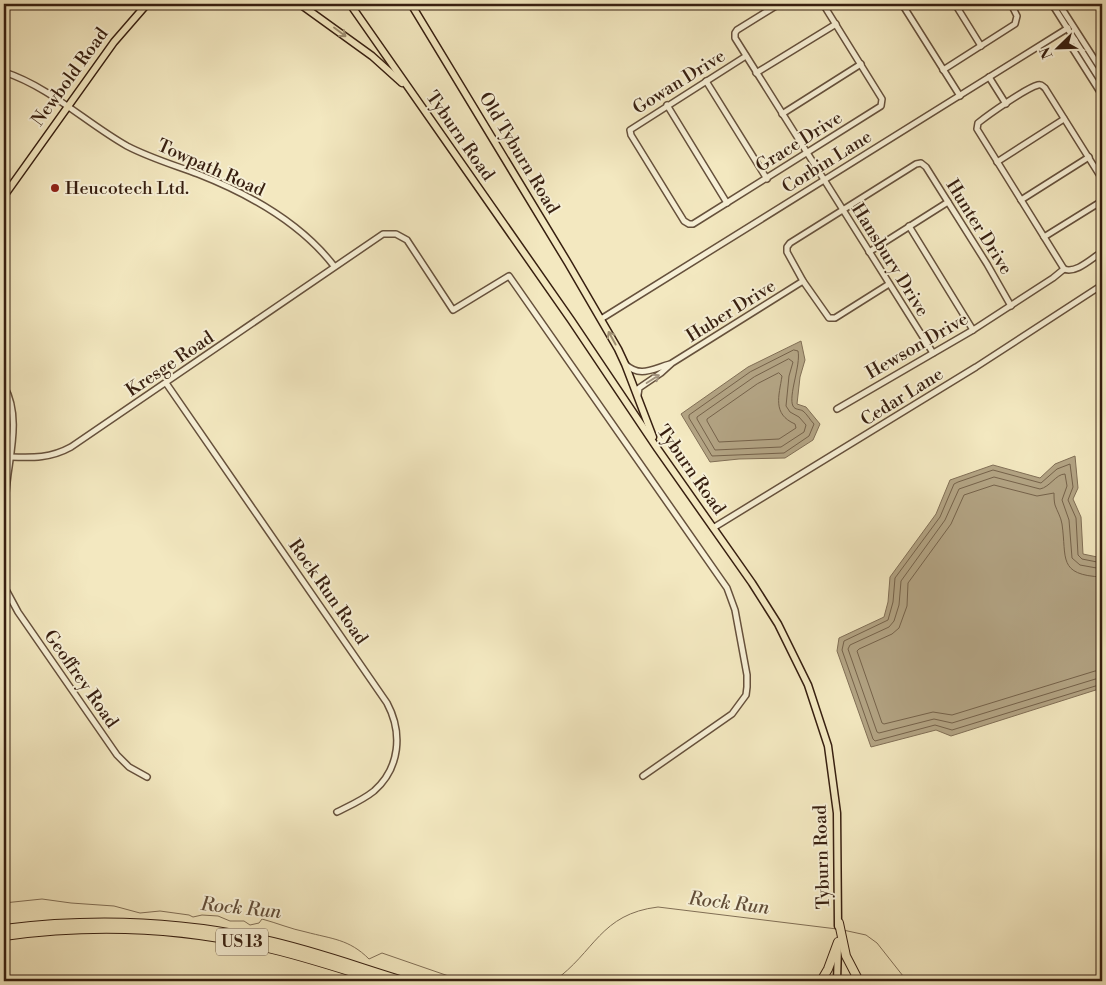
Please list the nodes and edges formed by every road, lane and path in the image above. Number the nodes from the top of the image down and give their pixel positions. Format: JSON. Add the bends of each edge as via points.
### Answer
{"nodes":[{"id":1,"x":147,"y":4,"type":"edge"},
{"id":2,"x":300,"y":4,"type":"edge"},
{"id":3,"x":351,"y":4,"type":"edge"},
{"id":4,"x":411,"y":4,"type":"edge"},
{"id":5,"x":767,"y":4,"type":"edge"},
{"id":6,"x":779,"y":4,"type":"edge"},
{"id":7,"x":823,"y":4,"type":"edge"},
{"id":8,"x":902,"y":4,"type":"edge"},
{"id":9,"x":955,"y":4,"type":"edge"},
{"id":10,"x":1011,"y":4,"type":"edge"},
{"id":11,"x":1052,"y":4,"type":"edge"},
{"id":12,"x":1059,"y":4,"type":"edge"},
{"id":13,"x":770,"y":9,"type":"junction"},
{"id":14,"x":836,"y":24,"type":"junction"},
{"id":15,"x":1068,"y":28,"type":"junction"},
{"id":16,"x":1075,"y":40,"type":"junction"},
{"id":17,"x":981,"y":46,"type":"junction"},
{"id":18,"x":746,"y":56,"type":"junction"},
{"id":19,"x":861,"y":64,"type":"junction"},
{"id":20,"x":943,"y":70,"type":"junction"},
{"id":21,"x":1102,"y":71,"type":"edge"},
{"id":22,"x":4,"y":72,"type":"edge"},
{"id":23,"x":756,"y":73,"type":"junction"},
{"id":24,"x":990,"y":77,"type":"junction"},
{"id":25,"x":706,"y":81,"type":"junction"},
{"id":26,"x":1102,"y":83,"type":"edge"},
{"id":27,"x":412,"y":94,"type":"junction"},
{"id":28,"x":960,"y":96,"type":"junction"},
{"id":29,"x":1102,"y":96,"type":"edge"},
{"id":30,"x":1006,"y":104,"type":"junction"},
{"id":31,"x":667,"y":105,"type":"junction"},
{"id":32,"x":67,"y":106,"type":"junction"},
{"id":33,"x":782,"y":114,"type":"junction"},
{"id":34,"x":1064,"y":119,"type":"junction"},
{"id":35,"x":807,"y":154,"type":"junction"},
{"id":36,"x":1089,"y":157,"type":"junction"},
{"id":37,"x":997,"y":162,"type":"junction"},
{"id":38,"x":1102,"y":163,"type":"edge"},
{"id":39,"x":1095,"y":168,"type":"junction"},
{"id":40,"x":767,"y":178,"type":"junction"},
{"id":41,"x":1102,"y":179,"type":"edge"},
{"id":42,"x":824,"y":181,"type":"junction"},
{"id":43,"x":4,"y":196,"type":"edge"},
{"id":44,"x":1021,"y":200,"type":"junction"},
{"id":45,"x":1102,"y":200,"type":"edge"},
{"id":46,"x":948,"y":202,"type":"junction"},
{"id":47,"x":727,"y":203,"type":"junction"},
{"id":48,"x":842,"y":210,"type":"junction"},
{"id":49,"x":689,"y":224,"type":"joint"},
{"id":50,"x":909,"y":226,"type":"junction"},
{"id":51,"x":1044,"y":237,"type":"junction"},
{"id":52,"x":869,"y":252,"type":"junction"},
{"id":53,"x":1102,"y":252,"type":"edge"},
{"id":54,"x":334,"y":266,"type":"junction"},
{"id":55,"x":1064,"y":269,"type":"junction"},
{"id":56,"x":803,"y":281,"type":"junction"},
{"id":57,"x":889,"y":284,"type":"junction"},
{"id":58,"x":1102,"y":285,"type":"edge"},
{"id":59,"x":1011,"y":306,"type":"junction"},
{"id":60,"x":602,"y":319,"type":"junction"},
{"id":61,"x":973,"y":330,"type":"junction"},
{"id":62,"x":933,"y":353,"type":"junction"},
{"id":63,"x":672,"y":363,"type":"junction"},
{"id":64,"x":625,"y":364,"type":"junction"},
{"id":65,"x":166,"y":383,"type":"junction"},
{"id":66,"x":4,"y":386,"type":"edge"},
{"id":67,"x":638,"y":396,"type":"junction"},
{"id":68,"x":837,"y":409,"type":"dead end"},
{"id":69,"x":657,"y":448,"type":"junction"},
{"id":70,"x":10,"y":457,"type":"junction"},
{"id":71,"x":4,"y":520,"type":"edge"},
{"id":72,"x":713,"y":528,"type":"junction"},
{"id":73,"x":4,"y":586,"type":"edge"},
{"id":74,"x":643,"y":776,"type":"dead end"},
{"id":75,"x":147,"y":777,"type":"dead end"},
{"id":76,"x":336,"y":812,"type":"dead end"},
{"id":77,"x":838,"y":923,"type":"joint"},
{"id":78,"x":4,"y":930,"type":"edge"},
{"id":79,"x":4,"y":938,"type":"edge"},
{"id":80,"x":840,"y":942,"type":"junction"},
{"id":81,"x":380,"y":981,"type":"edge"},
{"id":82,"x":403,"y":981,"type":"edge"},
{"id":83,"x":821,"y":981,"type":"edge"},
{"id":84,"x":837,"y":981,"type":"edge"},
{"id":85,"x":859,"y":981,"type":"edge"}],
"edges":[{"from":1,"to":32,"type":"main road","name":"Newbold Road","via":[[114,42]]},
{"from":2,"to":27,"type":"main road","one_way":true,"via":[[372,56]]},
{"from":3,"to":27,"type":"main road","name":"Tyburn Road"},
{"from":4,"to":60,"type":"main road","name":"Old Tyburn Road"},
{"from":5,"to":13,"type":"street"},
{"from":6,"to":13,"type":"street"},
{"from":7,"to":14,"type":"street","name":"Grace Drive"},
{"from":8,"to":20,"type":"street"},
{"from":9,"to":17,"type":"street"},
{"from":10,"to":17,"type":"street","via":[[1017,14],[1015,24]]},
{"from":11,"to":15,"type":"street"},
{"from":12,"to":21,"type":"street"},
{"from":13,"to":18,"type":"street","name":"Hansbury Drive","via":[[735,33]]},
{"from":14,"to":19,"type":"street","name":"Grace Drive"},
{"from":14,"to":23,"type":"street"},
{"from":15,"to":16,"type":"street"},
{"from":15,"to":24,"type":"street","name":"Corbin Lane"},
{"from":16,"to":26,"type":"street"},
{"from":16,"to":29,"type":"street","via":[[1069,43]]},
{"from":17,"to":20,"type":"street"},
{"from":18,"to":23,"type":"street","name":"Hansbury Drive"},
{"from":18,"to":25,"type":"street","name":"Gowan Drive"},
{"from":19,"to":33,"type":"street"},
{"from":19,"to":35,"type":"street","name":"Grace Drive","via":[[882,99],[881,106]]},
{"from":20,"to":28,"type":"street"},
{"from":22,"to":32,"type":"street","name":"Towpath Road","via":[[30,83]]},
{"from":23,"to":33,"type":"street","name":"Hansbury Drive"},
{"from":24,"to":28,"type":"street","name":"Corbin Lane"},
{"from":24,"to":30,"type":"street"},
{"from":25,"to":31,"type":"street","name":"Gowan Drive"},
{"from":25,"to":40,"type":"street"},
{"from":27,"to":69,"type":"main road","name":"Tyburn Road"},
{"from":28,"to":42,"type":"street","name":"Corbin Lane"},
{"from":30,"to":34,"type":"street","via":[[1042,85]]},
{"from":30,"to":37,"type":"street","via":[[977,125]]},
{"from":31,"to":47,"type":"street"},
{"from":31,"to":49,"type":"street","name":"Gowan Drive","via":[[630,132],[684,221]]},
{"from":32,"to":43,"type":"main road","name":"Newbold Road"},
{"from":32,"to":54,"type":"street","name":"Towpath Road","via":[[130,147],[213,180],[269,209],[314,243]]},
{"from":33,"to":35,"type":"street","name":"Hansbury Drive"},
{"from":34,"to":36,"type":"street"},
{"from":34,"to":37,"type":"street"},
{"from":35,"to":40,"type":"street","name":"Grace Drive"},
{"from":35,"to":42,"type":"street","name":"Hansbury Drive"},
{"from":36,"to":39,"type":"street"},
{"from":36,"to":44,"type":"street"},
{"from":37,"to":44,"type":"street"},
{"from":38,"to":39,"type":"street"},
{"from":39,"to":41,"type":"street"},
{"from":40,"to":47,"type":"street","name":"Grace Drive"},
{"from":42,"to":48,"type":"street","name":"Hansbury Drive"},
{"from":42,"to":60,"type":"street","name":"Corbin Lane"},
{"from":44,"to":51,"type":"street"},
{"from":45,"to":51,"type":"street"},
{"from":46,"to":48,"type":"street","name":"Hunter Drive","via":[[926,167],[916,164]]},
{"from":46,"to":50,"type":"street"},
{"from":46,"to":59,"type":"street","name":"Hunter Drive"},
{"from":47,"to":49,"type":"street","name":"Grace Drive"},
{"from":48,"to":52,"type":"street","name":"Hansbury Drive"},
{"from":48,"to":56,"type":"street","via":[[787,247]]},
{"from":50,"to":52,"type":"street"},
{"from":50,"to":61,"type":"street"},
{"from":51,"to":55,"type":"street"},
{"from":52,"to":57,"type":"street","name":"Hansbury Drive"},
{"from":53,"to":55,"type":"street","name":"Hewson Drive","via":[[1074,270]]},
{"from":54,"to":65,"type":"street","name":"Kresge Road"},
{"from":54,"to":74,"type":"street","name":"Kresge Road","via":[[383,234],[396,234],[409,242],[453,310],[509,276],[726,588],[734,605],[744,654],[747,687],[744,698],[727,718]]},
{"from":55,"to":59,"type":"street","name":"Hewson Drive"},
{"from":56,"to":57,"type":"street","via":[[829,318],[835,318]]},
{"from":56,"to":63,"type":"street","name":"Huber Drive"},
{"from":57,"to":62,"type":"street","name":"Hansbury Drive"},
{"from":58,"to":72,"type":"street","name":"Cedar Lane","via":[[976,367]]},
{"from":59,"to":61,"type":"street","name":"Hewson Drive"},
{"from":64,"to":60,"type":"main road","name":"Old Tyburn Road","one_way":true},
{"from":61,"to":62,"type":"street","name":"Hewson Drive"},
{"from":62,"to":68,"type":"street","name":"Hewson Drive"},
{"from":63,"to":64,"type":"street","name":"Huber Drive","via":[[641,372]]},
{"from":67,"to":63,"type":"street","name":"Huber Drive","one_way":true,"via":[[639,388]]},
{"from":64,"to":67,"type":"main road","name":"Old Tyburn Road"},
{"from":65,"to":70,"type":"street","name":"Kresge Road","via":[[60,453],[43,458]]},
{"from":65,"to":76,"type":"street","name":"Rock Run Road","via":[[394,717],[398,737],[396,752],[386,776],[365,797]]},
{"from":66,"to":70,"type":"street","via":[[12,410]]},
{"from":67,"to":69,"type":"main road","name":"Old Tyburn Road"},
{"from":69,"to":72,"type":"main road","name":"Tyburn Road"},
{"from":70,"to":71,"type":"street"},
{"from":72,"to":77,"type":"main road","name":"Tyburn Road","via":[[778,624],[818,711],[828,746],[837,813]]},
{"from":73,"to":75,"type":"street","name":"Geoffrey Road","via":[[18,612],[117,755],[129,767]]},
{"from":77,"to":80,"type":"highway"},
{"from":78,"to":82,"type":"highway","number":"US 13","via":[[98,922],[191,927],[282,944]]},
{"from":79,"to":81,"type":"highway","number":"US 13","via":[[98,929],[190,934],[281,951]]},
{"from":80,"to":83,"type":"highway"},
{"from":80,"to":84,"type":"main road"},
{"from":80,"to":85,"type":"highway"}]}
